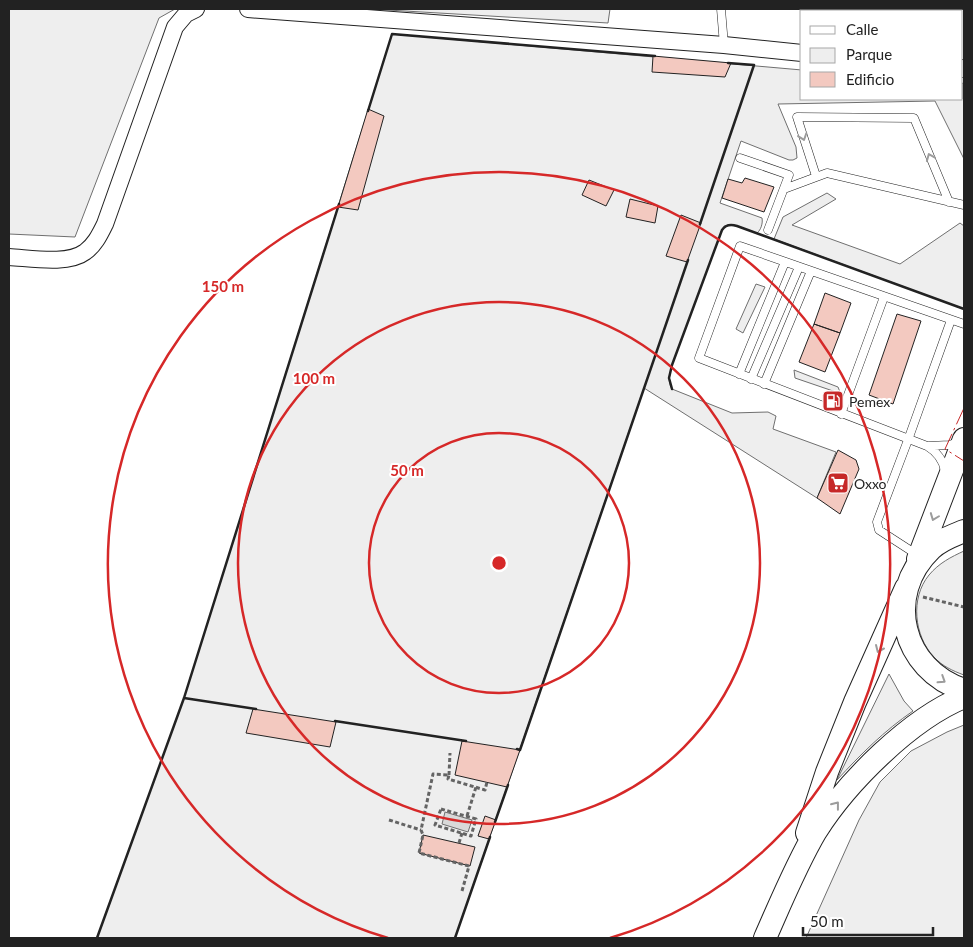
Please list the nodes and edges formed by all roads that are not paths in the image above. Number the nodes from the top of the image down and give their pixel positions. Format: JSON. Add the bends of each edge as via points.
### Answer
{"nodes":[{"id":1,"x":196,"y":9,"type":"edge"},
{"id":2,"x":248,"y":9,"type":"edge"},
{"id":3,"x":721,"y":9,"type":"edge"},
{"id":4,"x":724,"y":45,"type":"junction"},
{"id":5,"x":800,"y":53,"type":"edge"},
{"id":6,"x":740,"y":158,"type":"dead end"},
{"id":7,"x":816,"y":176,"type":"junction"},
{"id":8,"x":784,"y":189,"type":"junction"},
{"id":9,"x":949,"y":202,"type":"junction"},
{"id":10,"x":964,"y":205,"type":"edge"},
{"id":11,"x":768,"y":230,"type":"dead end"},
{"id":12,"x":9,"y":257,"type":"edge"},
{"id":13,"x":785,"y":262,"type":"junction"},
{"id":14,"x":799,"y":267,"type":"junction"},
{"id":15,"x":811,"y":271,"type":"junction"},
{"id":16,"x":884,"y":296,"type":"junction"},
{"id":17,"x":951,"y":320,"type":"junction"},
{"id":18,"x":964,"y":324,"type":"edge"},
{"id":19,"x":739,"y":374,"type":"junction"},
{"id":20,"x":751,"y":379,"type":"junction"},
{"id":21,"x":764,"y":384,"type":"junction"},
{"id":22,"x":841,"y":414,"type":"junction"},
{"id":23,"x":964,"y":438,"type":"edge"},
{"id":24,"x":908,"y":440,"type":"junction"},
{"id":25,"x":926,"y":446,"type":"junction"},
{"id":26,"x":946,"y":487,"type":"junction"},
{"id":27,"x":964,"y":531,"type":"edge"},
{"id":28,"x":919,"y":555,"type":"junction"},
{"id":29,"x":907,"y":587,"type":"junction"},
{"id":30,"x":964,"y":690,"type":"edge"},
{"id":31,"x":964,"y":697,"type":"edge"},
{"id":32,"x":792,"y":876,"type":"junction"},
{"id":33,"x":765,"y":938,"type":"edge"}],
"edges":[{"from":1,"to":12,"type":"street","via":[[186,14],[175,27],[96,242],[75,257]]},
{"from":2,"to":4,"type":"street"},
{"from":3,"to":4,"type":"lane"},
{"from":4,"to":5,"type":"street"},
{"from":6,"to":8,"type":"lane","via":[[790,176]]},
{"from":7,"to":8,"type":"lane"},
{"from":7,"to":9,"type":"lane","via":[[827,173]]},
{"from":9,"to":7,"type":"lane","one_way":true,"via":[[914,118],[796,117]]},
{"from":8,"to":11,"type":"lane"},
{"from":9,"to":10,"type":"lane"},
{"from":13,"to":14,"type":"lane"},
{"from":13,"to":19,"type":"lane"},
{"from":13,"to":19,"type":"lane","via":[[740,246],[699,358]]},
{"from":14,"to":15,"type":"lane"},
{"from":14,"to":20,"type":"lane"},
{"from":15,"to":16,"type":"lane"},
{"from":15,"to":21,"type":"lane"},
{"from":16,"to":17,"type":"lane"},
{"from":16,"to":22,"type":"lane"},
{"from":17,"to":18,"type":"lane"},
{"from":17,"to":24,"type":"lane"},
{"from":19,"to":20,"type":"lane"},
{"from":20,"to":21,"type":"lane"},
{"from":21,"to":22,"type":"lane"},
{"from":22,"to":24,"type":"lane"},
{"from":23,"to":25,"type":"lane","via":[[949,445]]},
{"from":23,"to":26,"type":"main road"},
{"from":24,"to":25,"type":"lane"},
{"from":24,"to":28,"type":"lane","via":[[877,526]]},
{"from":25,"to":26,"type":"lane","via":[[943,462]]},
{"from":26,"to":28,"type":"main road","one_way":true},
{"from":27,"to":29,"type":"main road","via":[[932,548],[919,562]]},
{"from":28,"to":29,"type":"main road"},
{"from":29,"to":30,"type":"main road","one_way":true,"via":[[905,628],[915,653],[938,677]]},
{"from":29,"to":32,"type":"main road","one_way":true,"via":[[827,772]]},
{"from":32,"to":31,"type":"main road","one_way":true,"via":[[822,824],[885,749],[938,710]]},
{"from":32,"to":33,"type":"main road"}]}
